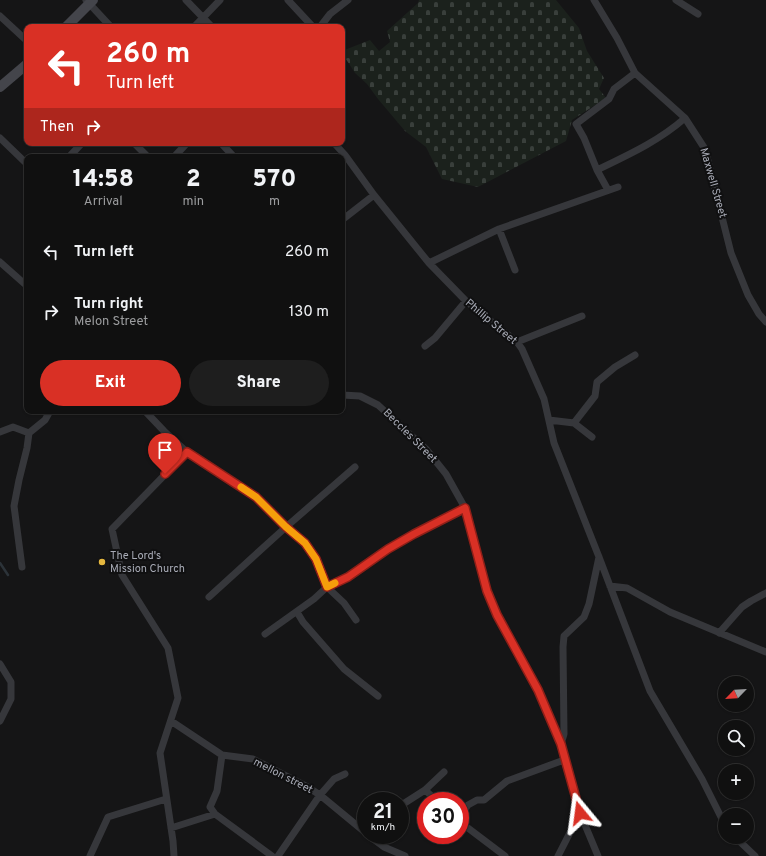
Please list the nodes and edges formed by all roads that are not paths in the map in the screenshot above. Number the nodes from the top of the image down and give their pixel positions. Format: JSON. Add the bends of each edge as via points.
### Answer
{"nodes":[{"id":1,"x":186,"y":0,"type":"edge"},
{"id":2,"x":220,"y":0,"type":"edge"},
{"id":3,"x":288,"y":0,"type":"edge"},
{"id":4,"x":348,"y":0,"type":"edge"},
{"id":5,"x":594,"y":0,"type":"edge"},
{"id":6,"x":676,"y":0,"type":"edge"},
{"id":7,"x":89,"y":1,"type":"edge"},
{"id":8,"x":698,"y":14,"type":"dead end"},
{"id":9,"x":0,"y":16,"type":"edge"},
{"id":10,"x":202,"y":18,"type":"junction"},
{"id":11,"x":69,"y":24,"type":"edge"},
{"id":12,"x":108,"y":24,"type":"edge"},
{"id":13,"x":197,"y":24,"type":"edge"},
{"id":14,"x":209,"y":24,"type":"edge"},
{"id":15,"x":310,"y":24,"type":"edge"},
{"id":16,"x":322,"y":24,"type":"edge"},
{"id":17,"x":24,"y":38,"type":"edge"},
{"id":18,"x":24,"y":67,"type":"edge"},
{"id":19,"x":634,"y":73,"type":"junction"},
{"id":20,"x":0,"y":88,"type":"edge"},
{"id":21,"x":685,"y":118,"type":"junction"},
{"id":22,"x":0,"y":138,"type":"edge"},
{"id":23,"x":79,"y":146,"type":"edge"},
{"id":24,"x":137,"y":146,"type":"edge"},
{"id":25,"x":184,"y":146,"type":"edge"},
{"id":26,"x":224,"y":146,"type":"edge"},
{"id":27,"x":337,"y":146,"type":"edge"},
{"id":28,"x":72,"y":154,"type":"edge"},
{"id":29,"x":145,"y":154,"type":"edge"},
{"id":30,"x":177,"y":154,"type":"edge"},
{"id":31,"x":231,"y":154,"type":"edge"},
{"id":32,"x":344,"y":154,"type":"edge"},
{"id":33,"x":345,"y":155,"type":"edge"},
{"id":34,"x":24,"y":161,"type":"edge"},
{"id":35,"x":597,"y":170,"type":"junction"},
{"id":36,"x":618,"y":188,"type":"dead end"},
{"id":37,"x":608,"y":190,"type":"junction"},
{"id":38,"x":374,"y":195,"type":"junction"},
{"id":39,"x":345,"y":218,"type":"edge"},
{"id":40,"x":499,"y":229,"type":"junction"},
{"id":41,"x":0,"y":262,"type":"edge"},
{"id":42,"x":428,"y":263,"type":"junction"},
{"id":43,"x":515,"y":270,"type":"dead end"},
{"id":44,"x":24,"y":282,"type":"edge"},
{"id":45,"x":466,"y":301,"type":"junction"},
{"id":46,"x":582,"y":316,"type":"dead end"},
{"id":47,"x":766,"y":322,"type":"edge"},
{"id":48,"x":517,"y":342,"type":"junction"},
{"id":49,"x":425,"y":346,"type":"dead end"},
{"id":50,"x":635,"y":355,"type":"dead end"},
{"id":51,"x":345,"y":395,"type":"edge"},
{"id":52,"x":48,"y":414,"type":"edge"},
{"id":53,"x":148,"y":414,"type":"edge"},
{"id":54,"x":549,"y":420,"type":"junction"},
{"id":55,"x":574,"y":423,"type":"junction"},
{"id":56,"x":0,"y":432,"type":"edge"},
{"id":57,"x":29,"y":433,"type":"junction"},
{"id":58,"x":592,"y":437,"type":"dead end"},
{"id":59,"x":187,"y":452,"type":"junction"},
{"id":60,"x":355,"y":467,"type":"dead end"},
{"id":61,"x":465,"y":508,"type":"junction"},
{"id":62,"x":286,"y":527,"type":"junction"},
{"id":63,"x":599,"y":557,"type":"junction"},
{"id":64,"x":22,"y":567,"type":"dead end"},
{"id":65,"x":610,"y":586,"type":"junction"},
{"id":66,"x":327,"y":587,"type":"junction"},
{"id":67,"x":766,"y":593,"type":"edge"},
{"id":68,"x":209,"y":597,"type":"dead end"},
{"id":69,"x":297,"y":612,"type":"junction"},
{"id":70,"x":356,"y":620,"type":"dead end"},
{"id":71,"x":719,"y":633,"type":"junction"},
{"id":72,"x":265,"y":634,"type":"dead end"},
{"id":73,"x":766,"y":652,"type":"edge"},
{"id":74,"x":0,"y":664,"type":"edge"},
{"id":75,"x":378,"y":696,"type":"dead end"},
{"id":76,"x":0,"y":721,"type":"edge"},
{"id":77,"x":171,"y":721,"type":"junction"},
{"id":78,"x":561,"y":744,"type":"junction"},
{"id":79,"x":222,"y":755,"type":"junction"},
{"id":80,"x":564,"y":760,"type":"junction"},
{"id":81,"x":444,"y":772,"type":"dead end"},
{"id":82,"x":345,"y":774,"type":"dead end"},
{"id":83,"x":425,"y":790,"type":"joint"},
{"id":84,"x":320,"y":795,"type":"junction"},
{"id":85,"x":166,"y":799,"type":"junction"},
{"id":86,"x":409,"y":800,"type":"edge"},
{"id":87,"x":469,"y":804,"type":"edge"},
{"id":88,"x":718,"y":811,"type":"edge"},
{"id":89,"x":580,"y":813,"type":"junction"},
{"id":90,"x":215,"y":814,"type":"junction"},
{"id":91,"x":357,"y":826,"type":"edge"},
{"id":92,"x":171,"y":828,"type":"junction"},
{"id":93,"x":469,"y":829,"type":"edge"},
{"id":94,"x":380,"y":844,"type":"edge"},
{"id":95,"x":742,"y":844,"type":"edge"},
{"id":96,"x":90,"y":856,"type":"edge"},
{"id":97,"x":174,"y":856,"type":"edge"},
{"id":98,"x":272,"y":856,"type":"edge"},
{"id":99,"x":278,"y":856,"type":"edge"},
{"id":100,"x":405,"y":856,"type":"edge"},
{"id":101,"x":505,"y":856,"type":"edge"},
{"id":102,"x":558,"y":856,"type":"edge"},
{"id":103,"x":598,"y":856,"type":"edge"},
{"id":104,"x":755,"y":856,"type":"edge"}],
"edges":[{"from":1,"to":10,"type":"street"},
{"from":2,"to":10,"type":"street"},
{"from":3,"to":15,"type":"street"},
{"from":4,"to":16,"type":"street","via":[[330,14]]},
{"from":5,"to":19,"type":"street","name":"Maxwell Street"},
{"from":6,"to":8,"type":"street"},
{"from":7,"to":11,"type":"main road"},
{"from":7,"to":12,"type":"street"},
{"from":9,"to":17,"type":"street"},
{"from":10,"to":13,"type":"street"},
{"from":10,"to":14,"type":"street"},
{"from":18,"to":20,"type":"main road"},
{"from":19,"to":21,"type":"street","name":"Maxwell Street"},
{"from":19,"to":35,"type":"street","via":[[614,89],[610,99],[576,124]]},
{"from":21,"to":35,"type":"street","via":[[641,149]]},
{"from":21,"to":47,"type":"street","name":"Maxwell Street","via":[[705,149],[731,252],[748,295]]},
{"from":22,"to":34,"type":"street"},
{"from":23,"to":28,"type":"street"},
{"from":24,"to":29,"type":"street"},
{"from":25,"to":30,"type":"street"},
{"from":26,"to":31,"type":"street"},
{"from":27,"to":32,"type":"street","name":"Phillip Street"},
{"from":33,"to":38,"type":"street","name":"Phillip Street"},
{"from":35,"to":37,"type":"street"},
{"from":36,"to":37,"type":"street"},
{"from":37,"to":40,"type":"street"},
{"from":38,"to":39,"type":"street"},
{"from":38,"to":42,"type":"street","name":"Phillip Street"},
{"from":40,"to":42,"type":"street"},
{"from":40,"to":43,"type":"street"},
{"from":41,"to":44,"type":"street"},
{"from":42,"to":45,"type":"street","name":"Phillip Street"},
{"from":45,"to":48,"type":"street","name":"Phillip Street"},
{"from":45,"to":49,"type":"street","via":[[435,338]]},
{"from":46,"to":48,"type":"street"},
{"from":48,"to":54,"type":"street","name":"Phillip Street","via":[[544,399]]},
{"from":50,"to":55,"type":"street","via":[[615,367],[598,382],[595,396]]},
{"from":51,"to":61,"type":"street","name":"Beccles Street","via":[[360,396],[378,405],[426,449],[446,474]]},
{"from":52,"to":57,"type":"street"},
{"from":53,"to":59,"type":"street"},
{"from":54,"to":55,"type":"street"},
{"from":54,"to":63,"type":"street","name":"Phillip Street","via":[[554,443]]},
{"from":55,"to":58,"type":"street"},
{"from":56,"to":57,"type":"street","via":[[13,426]]},
{"from":57,"to":64,"type":"street","via":[[14,506]]},
{"from":59,"to":62,"type":"street","via":[[256,497]]},
{"from":59,"to":77,"type":"street","via":[[112,529],[122,575],[168,648],[178,698]]},
{"from":60,"to":62,"type":"street"},
{"from":61,"to":66,"type":"street","via":[[414,534],[348,577]]},
{"from":61,"to":78,"type":"street","name":"Beccles Street","via":[[487,591],[497,615],[538,690]]},
{"from":62,"to":66,"type":"street","via":[[305,543],[316,559]]},
{"from":62,"to":68,"type":"street"},
{"from":63,"to":65,"type":"street","name":"Phillip Street"},
{"from":63,"to":78,"type":"street","via":[[584,617],[564,636],[564,734]]},
{"from":65,"to":71,"type":"street","via":[[627,588],[670,612]]},
{"from":65,"to":88,"type":"street","name":"Phillip Street","via":[[650,691]]},
{"from":66,"to":69,"type":"street"},
{"from":66,"to":70,"type":"street","via":[[344,603]]},
{"from":67,"to":71,"type":"street","via":[[742,608]]},
{"from":69,"to":72,"type":"street"},
{"from":69,"to":75,"type":"street","via":[[344,669]]},
{"from":71,"to":73,"type":"street"},
{"from":74,"to":76,"type":"street","via":[[11,682],[11,698]]},
{"from":77,"to":79,"type":"street","name":"mellon street"},
{"from":77,"to":85,"type":"street","via":[[160,753]]},
{"from":78,"to":80,"type":"street","name":"Beccles Street"},
{"from":79,"to":84,"type":"street","name":"mellon street","via":[[253,759]]},
{"from":79,"to":90,"type":"street","via":[[217,791],[210,807]]},
{"from":80,"to":87,"type":"street","via":[[507,781],[484,800]]},
{"from":80,"to":89,"type":"street","name":"Beccles Street"},
{"from":81,"to":83,"type":"street"},
{"from":82,"to":84,"type":"street","via":[[334,779]]},
{"from":83,"to":86,"type":"street"},
{"from":84,"to":91,"type":"street","name":"mellon street"},
{"from":84,"to":99,"type":"street"},
{"from":85,"to":92,"type":"street"},
{"from":85,"to":96,"type":"street","via":[[108,817]]},
{"from":89,"to":102,"type":"street"},
{"from":89,"to":103,"type":"street","name":"Beccles Street"},
{"from":90,"to":92,"type":"street"},
{"from":90,"to":98,"type":"street"},
{"from":92,"to":97,"type":"street"},
{"from":93,"to":101,"type":"street"},
{"from":94,"to":100,"type":"street","name":"mellon street"},
{"from":95,"to":104,"type":"street"}]}
